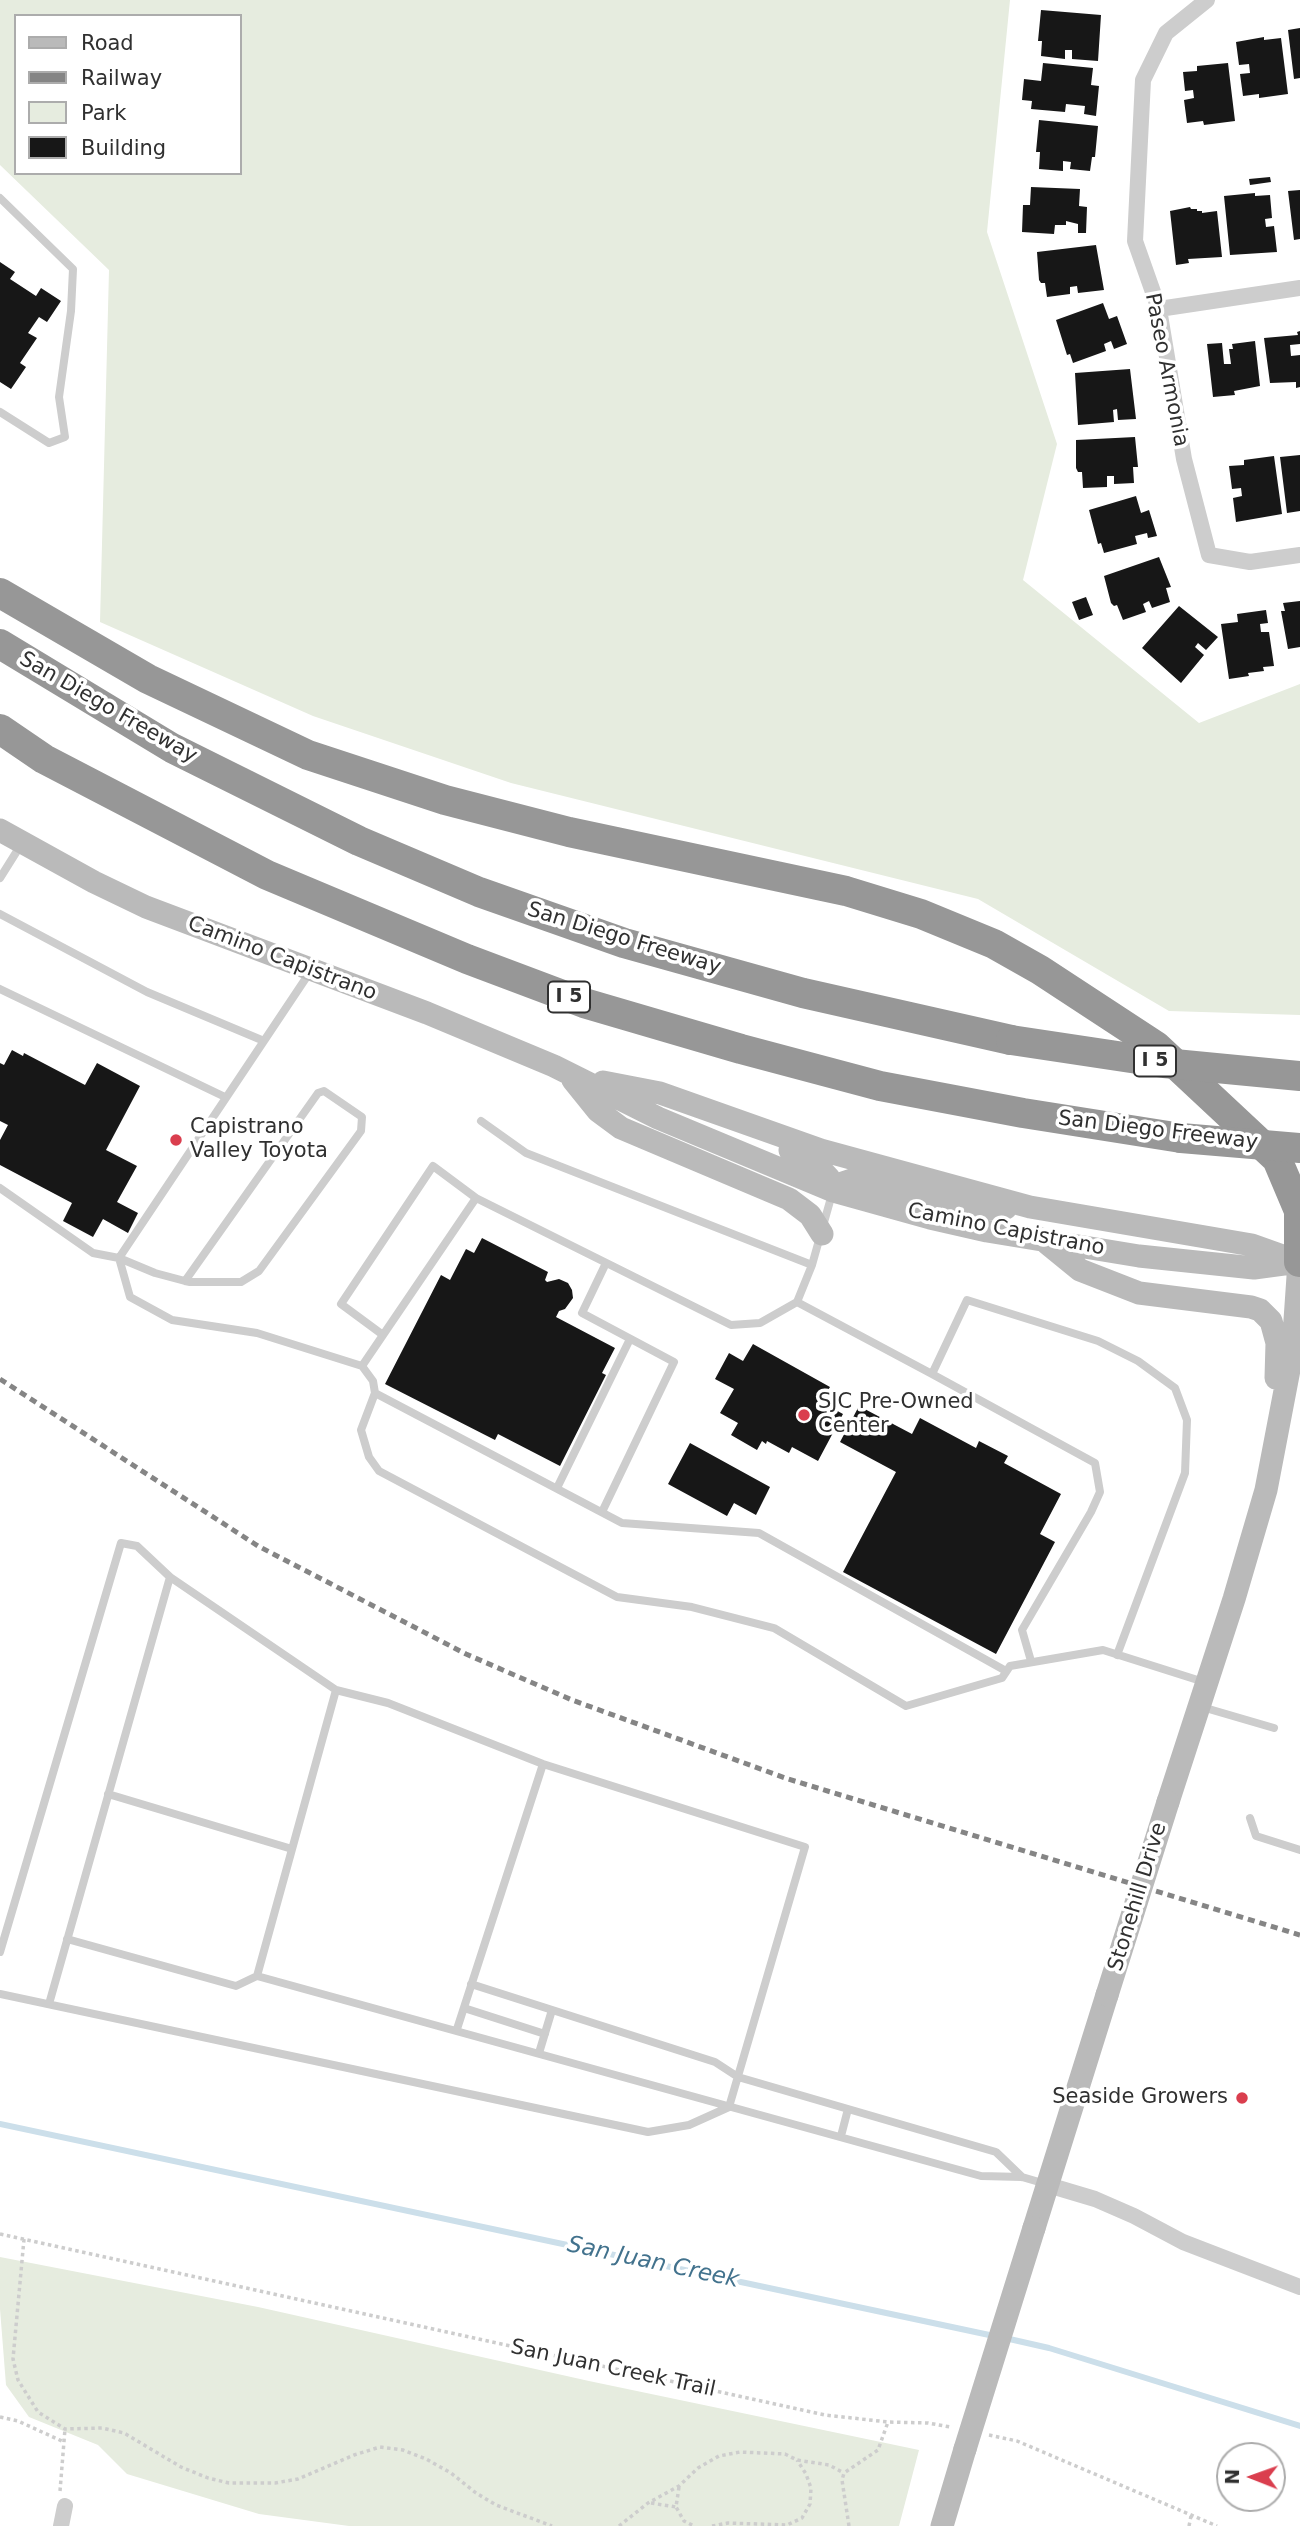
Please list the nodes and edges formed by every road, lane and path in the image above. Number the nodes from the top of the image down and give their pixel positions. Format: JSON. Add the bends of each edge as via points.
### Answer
{"nodes":[{"id":1,"x":1207,"y":0,"type":"edge"},
{"id":2,"x":0,"y":198,"type":"edge"},
{"id":3,"x":1300,"y":288,"type":"edge"},
{"id":4,"x":1159,"y":309,"type":"junction"},
{"id":5,"x":0,"y":412,"type":"edge"},
{"id":6,"x":1300,"y":555,"type":"edge"},
{"id":7,"x":0,"y":593,"type":"edge"},
{"id":8,"x":0,"y":645,"type":"edge"},
{"id":9,"x":0,"y":729,"type":"edge"},
{"id":10,"x":0,"y":830,"type":"edge"},
{"id":11,"x":22,"y":843,"type":"junction"},
{"id":12,"x":0,"y":878,"type":"edge"},
{"id":13,"x":0,"y":914,"type":"edge"},
{"id":14,"x":312,"y":970,"type":"junction"},
{"id":15,"x":0,"y":989,"type":"edge"},
{"id":16,"x":264,"y":1041,"type":"junction"},
{"id":17,"x":569,"y":1075,"type":"junction"},
{"id":18,"x":1300,"y":1076,"type":"edge"},
{"id":19,"x":626,"y":1087,"type":"junction"},
{"id":20,"x":225,"y":1097,"type":"junction"},
{"id":21,"x":481,"y":1121,"type":"dead end"},
{"id":22,"x":1300,"y":1148,"type":"edge"},
{"id":23,"x":0,"y":1188,"type":"edge"},
{"id":24,"x":833,"y":1191,"type":"junction"},
{"id":25,"x":476,"y":1198,"type":"junction"},
{"id":26,"x":1030,"y":1207,"type":"junction"},
{"id":27,"x":822,"y":1234,"type":"junction"},
{"id":28,"x":1041,"y":1238,"type":"junction"},
{"id":29,"x":118,"y":1258,"type":"junction"},
{"id":30,"x":1300,"y":1262,"type":"edge"},
{"id":31,"x":606,"y":1263,"type":"junction"},
{"id":32,"x":812,"y":1265,"type":"junction"},
{"id":33,"x":185,"y":1281,"type":"junction"},
{"id":34,"x":797,"y":1302,"type":"junction"},
{"id":35,"x":383,"y":1335,"type":"junction"},
{"id":36,"x":630,"y":1339,"type":"junction"},
{"id":37,"x":362,"y":1366,"type":"junction"},
{"id":38,"x":932,"y":1374,"type":"junction"},
{"id":39,"x":1300,"y":1392,"type":"edge"},
{"id":40,"x":375,"y":1393,"type":"junction"},
{"id":41,"x":1276,"y":1434,"type":"junction"},
{"id":42,"x":557,"y":1489,"type":"junction"},
{"id":43,"x":602,"y":1512,"type":"junction"},
{"id":44,"x":170,"y":1577,"type":"junction"},
{"id":45,"x":1117,"y":1655,"type":"junction"},
{"id":46,"x":1031,"y":1661,"type":"junction"},
{"id":47,"x":1006,"y":1671,"type":"junction"},
{"id":48,"x":1207,"y":1683,"type":"junction"},
{"id":49,"x":336,"y":1690,"type":"junction"},
{"id":50,"x":1199,"y":1707,"type":"junction"},
{"id":51,"x":1274,"y":1728,"type":"dead end"},
{"id":52,"x":543,"y":1764,"type":"junction"},
{"id":53,"x":108,"y":1794,"type":"junction"},
{"id":54,"x":1250,"y":1818,"type":"dead end"},
{"id":55,"x":292,"y":1849,"type":"junction"},
{"id":56,"x":1300,"y":1850,"type":"edge"},
{"id":57,"x":67,"y":1939,"type":"junction"},
{"id":58,"x":0,"y":1952,"type":"edge"},
{"id":59,"x":257,"y":1976,"type":"junction"},
{"id":60,"x":471,"y":1984,"type":"junction"},
{"id":61,"x":0,"y":1994,"type":"edge"},
{"id":62,"x":49,"y":2004,"type":"junction"},
{"id":63,"x":464,"y":2008,"type":"junction"},
{"id":64,"x":552,"y":2010,"type":"junction"},
{"id":65,"x":457,"y":2029,"type":"junction"},
{"id":66,"x":545,"y":2034,"type":"junction"},
{"id":67,"x":539,"y":2053,"type":"junction"},
{"id":68,"x":738,"y":2077,"type":"junction"},
{"id":69,"x":729,"y":2107,"type":"junction"},
{"id":70,"x":848,"y":2109,"type":"junction"},
{"id":71,"x":841,"y":2136,"type":"junction"},
{"id":72,"x":1023,"y":2177,"type":"junction"},
{"id":73,"x":1048,"y":2185,"type":"junction"},
{"id":74,"x":0,"y":2234,"type":"edge"},
{"id":75,"x":24,"y":2239,"type":"junction"},
{"id":76,"x":1300,"y":2287,"type":"edge"},
{"id":77,"x":0,"y":2417,"type":"edge"},
{"id":78,"x":888,"y":2422,"type":"junction"},
{"id":79,"x":954,"y":2428,"type":"dead end"},
{"id":80,"x":65,"y":2429,"type":"junction"},
{"id":81,"x":972,"y":2441,"type":"junction"},
{"id":82,"x":64,"y":2442,"type":"junction"},
{"id":83,"x":797,"y":2460,"type":"junction"},
{"id":84,"x":844,"y":2473,"type":"junction"},
{"id":85,"x":679,"y":2486,"type":"junction"},
{"id":86,"x":648,"y":2502,"type":"junction"},
{"id":87,"x":65,"y":2505,"type":"joint"},
{"id":88,"x":676,"y":2507,"type":"junction"},
{"id":89,"x":1191,"y":2516,"type":"junction"},
{"id":90,"x":685,"y":2523,"type":"edge"},
{"id":91,"x":61,"y":2526,"type":"edge"},
{"id":92,"x":552,"y":2526,"type":"edge"},
{"id":93,"x":619,"y":2526,"type":"edge"},
{"id":94,"x":694,"y":2526,"type":"edge"},
{"id":95,"x":712,"y":2526,"type":"edge"},
{"id":96,"x":849,"y":2526,"type":"edge"},
{"id":97,"x":942,"y":2526,"type":"edge"},
{"id":98,"x":1189,"y":2526,"type":"edge"},
{"id":99,"x":1217,"y":2526,"type":"edge"}],
"edges":[{"from":1,"to":4,"type":"street","name":"Paseo Armonia","via":[[1166,33],[1143,80],[1135,241]]},
{"from":2,"to":5,"type":"lane","via":[[73,270],[59,397],[65,437],[50,443]]},
{"from":3,"to":4,"type":"street"},
{"from":4,"to":6,"type":"street","name":"Paseo Armonia","via":[[1184,459],[1209,555],[1250,562]]},
{"from":7,"to":30,"type":"highway","via":[[148,679],[308,755],[445,800],[569,832],[846,891],[995,944],[1156,1046],[1277,1159],[1300,1211]]},
{"from":8,"to":18,"type":"highway","name":"San Diego Freeway","number":"I 5","bridge":true,"via":[[184,754],[359,841],[479,892],[624,943],[790,989],[1011,1040],[1164,1063]]},
{"from":9,"to":22,"type":"highway","name":"San Diego Freeway","number":"I 5","bridge":true,"via":[[44,759],[267,875],[584,1003],[880,1086],[1181,1138]]},
{"from":10,"to":11,"type":"main road","name":"Camino Capistrano"},
{"from":11,"to":12,"type":"lane"},
{"from":11,"to":14,"type":"main road","name":"Camino Capistrano","via":[[146,907]]},
{"from":13,"to":16,"type":"lane","via":[[147,992]]},
{"from":14,"to":16,"type":"lane"},
{"from":14,"to":17,"type":"main road","name":"Camino Capistrano","via":[[427,1013]]},
{"from":15,"to":20,"type":"lane"},
{"from":16,"to":20,"type":"lane"},
{"from":17,"to":19,"type":"main road","name":"Camino Capistrano"},
{"from":17,"to":24,"type":"main road","name":"Camino Capistrano","via":[[658,1118]]},
{"from":17,"to":27,"type":"main road","via":[[598,1111],[621,1128],[789,1199],[810,1215]]},
{"from":19,"to":24,"type":"main road","via":[[795,1152],[814,1162],[829,1178]]},
{"from":19,"to":26,"type":"main road","name":"Camino Capistrano","via":[[660,1093],[821,1150]]},
{"from":20,"to":29,"type":"lane"},
{"from":21,"to":32,"type":"lane","via":[[526,1153]]},
{"from":23,"to":29,"type":"lane","via":[[93,1253]]},
{"from":24,"to":26,"type":"main road","via":[[855,1179],[952,1205]]},
{"from":24,"to":27,"type":"lane"},
{"from":24,"to":28,"type":"main road","name":"Camino Capistrano","via":[[942,1221]]},
{"from":25,"to":31,"type":"lane"},
{"from":25,"to":35,"type":"lane"},
{"from":25,"to":35,"type":"lane","via":[[433,1166],[341,1304]]},
{"from":26,"to":30,"type":"main road","name":"Camino Capistrano","via":[[1252,1245]]},
{"from":27,"to":32,"type":"lane"},
{"from":28,"to":30,"type":"main road","name":"Camino Capistrano","via":[[1139,1256],[1254,1268]]},
{"from":28,"to":41,"type":"main road","via":[[1080,1270],[1139,1293],[1260,1310],[1271,1321],[1277,1343]]},
{"from":29,"to":33,"type":"lane"},
{"from":29,"to":37,"type":"lane","via":[[130,1297],[172,1320],[257,1333]]},
{"from":30,"to":41,"type":"main road","name":"Stonehill Drive","via":[[1293,1349]]},
{"from":31,"to":34,"type":"lane","via":[[731,1325],[760,1323]]},
{"from":31,"to":36,"type":"lane","via":[[582,1313]]},
{"from":32,"to":34,"type":"lane"},
{"from":33,"to":33,"type":"lane","via":[[318,1093],[324,1091],[362,1118],[361,1132],[259,1271],[241,1282]]},
{"from":34,"to":38,"type":"lane"},
{"from":35,"to":37,"type":"lane"},
{"from":36,"to":42,"type":"lane"},
{"from":36,"to":43,"type":"lane","via":[[674,1362]]},
{"from":37,"to":40,"type":"lane"},
{"from":38,"to":45,"type":"lane","via":[[967,1300],[1098,1341],[1138,1361],[1175,1388],[1187,1420],[1185,1473]]},
{"from":38,"to":46,"type":"lane","via":[[1095,1463],[1100,1492],[1022,1630]]},
{"from":39,"to":41,"type":"main road"},
{"from":40,"to":42,"type":"lane"},
{"from":40,"to":47,"type":"lane","via":[[361,1430],[369,1457],[379,1471],[617,1597],[692,1607],[775,1628],[906,1706],[1002,1678]]},
{"from":41,"to":48,"type":"main road","name":"Stonehill Drive","via":[[1266,1490]]},
{"from":42,"to":43,"type":"lane"},
{"from":43,"to":47,"type":"lane","via":[[622,1523],[759,1533]]},
{"from":44,"to":49,"type":"lane"},
{"from":44,"to":53,"type":"lane"},
{"from":44,"to":58,"type":"lane","via":[[137,1546],[121,1543]]},
{"from":45,"to":46,"type":"lane","via":[[1103,1650]]},
{"from":45,"to":48,"type":"lane"},
{"from":46,"to":47,"type":"lane"},
{"from":48,"to":50,"type":"main road","name":"Stonehill Drive"},
{"from":49,"to":52,"type":"lane","via":[[388,1703]]},
{"from":49,"to":55,"type":"lane"},
{"from":50,"to":51,"type":"lane"},
{"from":50,"to":73,"type":"main road","name":"Stonehill Drive","bridge":true},
{"from":52,"to":60,"type":"lane"},
{"from":52,"to":68,"type":"lane","via":[[805,1847]]},
{"from":53,"to":55,"type":"lane"},
{"from":53,"to":57,"type":"lane"},
{"from":54,"to":56,"type":"lane","via":[[1256,1836]]},
{"from":55,"to":59,"type":"lane"},
{"from":57,"to":59,"type":"lane","via":[[236,1986]]},
{"from":57,"to":62,"type":"lane"},
{"from":59,"to":65,"type":"lane"},
{"from":60,"to":63,"type":"lane"},
{"from":60,"to":64,"type":"lane"},
{"from":61,"to":62,"type":"lane"},
{"from":62,"to":69,"type":"lane","via":[[648,2132],[689,2125]]},
{"from":63,"to":65,"type":"lane"},
{"from":63,"to":66,"type":"lane"},
{"from":64,"to":66,"type":"lane"},
{"from":64,"to":68,"type":"lane","via":[[715,2062]]},
{"from":65,"to":67,"type":"lane"},
{"from":66,"to":67,"type":"lane"},
{"from":67,"to":69,"type":"lane"},
{"from":68,"to":69,"type":"lane"},
{"from":68,"to":70,"type":"lane"},
{"from":69,"to":71,"type":"lane"},
{"from":70,"to":71,"type":"lane"},
{"from":70,"to":72,"type":"lane","via":[[996,2151]]},
{"from":71,"to":72,"type":"lane","via":[[981,2176]]},
{"from":72,"to":73,"type":"lane"},
{"from":73,"to":76,"type":"street","via":[[1095,2199],[1183,2242]]},
{"from":73,"to":81,"type":"main road","name":"Stonehill Drive","bridge":true},
{"from":74,"to":75,"type":"path","name":"San Juan Creek Trail"},
{"from":75,"to":78,"type":"path","name":"San Juan Creek Trail","via":[[825,2415]]},
{"from":75,"to":80,"type":"path","via":[[13,2359],[18,2380],[38,2412]]},
{"from":77,"to":82,"type":"path"},
{"from":78,"to":79,"type":"path","name":"San Juan Creek Trail"},
{"from":78,"to":84,"type":"path","via":[[877,2450]]},
{"from":80,"to":82,"type":"path"},
{"from":80,"to":92,"type":"path","via":[[102,2428],[124,2433],[181,2467],[229,2483],[298,2479],[380,2447],[403,2450],[451,2473],[496,2505]]},
{"from":81,"to":89,"type":"path","via":[[1017,2441]]},
{"from":81,"to":97,"type":"main road","name":"Stonehill Drive"},
{"from":82,"to":87,"type":"path","via":[[59,2494]]},
{"from":83,"to":84,"type":"path","via":[[829,2465]]},
{"from":83,"to":85,"type":"path","via":[[762,2452],[719,2456]]},
{"from":83,"to":95,"type":"path","via":[[811,2488],[810,2504],[802,2518],[787,2525]]},
{"from":84,"to":96,"type":"path"},
{"from":85,"to":86,"type":"path"},
{"from":85,"to":88,"type":"path"},
{"from":86,"to":88,"type":"path"},
{"from":86,"to":93,"type":"path"},
{"from":87,"to":91,"type":"street"},
{"from":88,"to":90,"type":"path"},
{"from":89,"to":98,"type":"path"},
{"from":89,"to":99,"type":"path"},
{"from":90,"to":94,"type":"path"}]}
